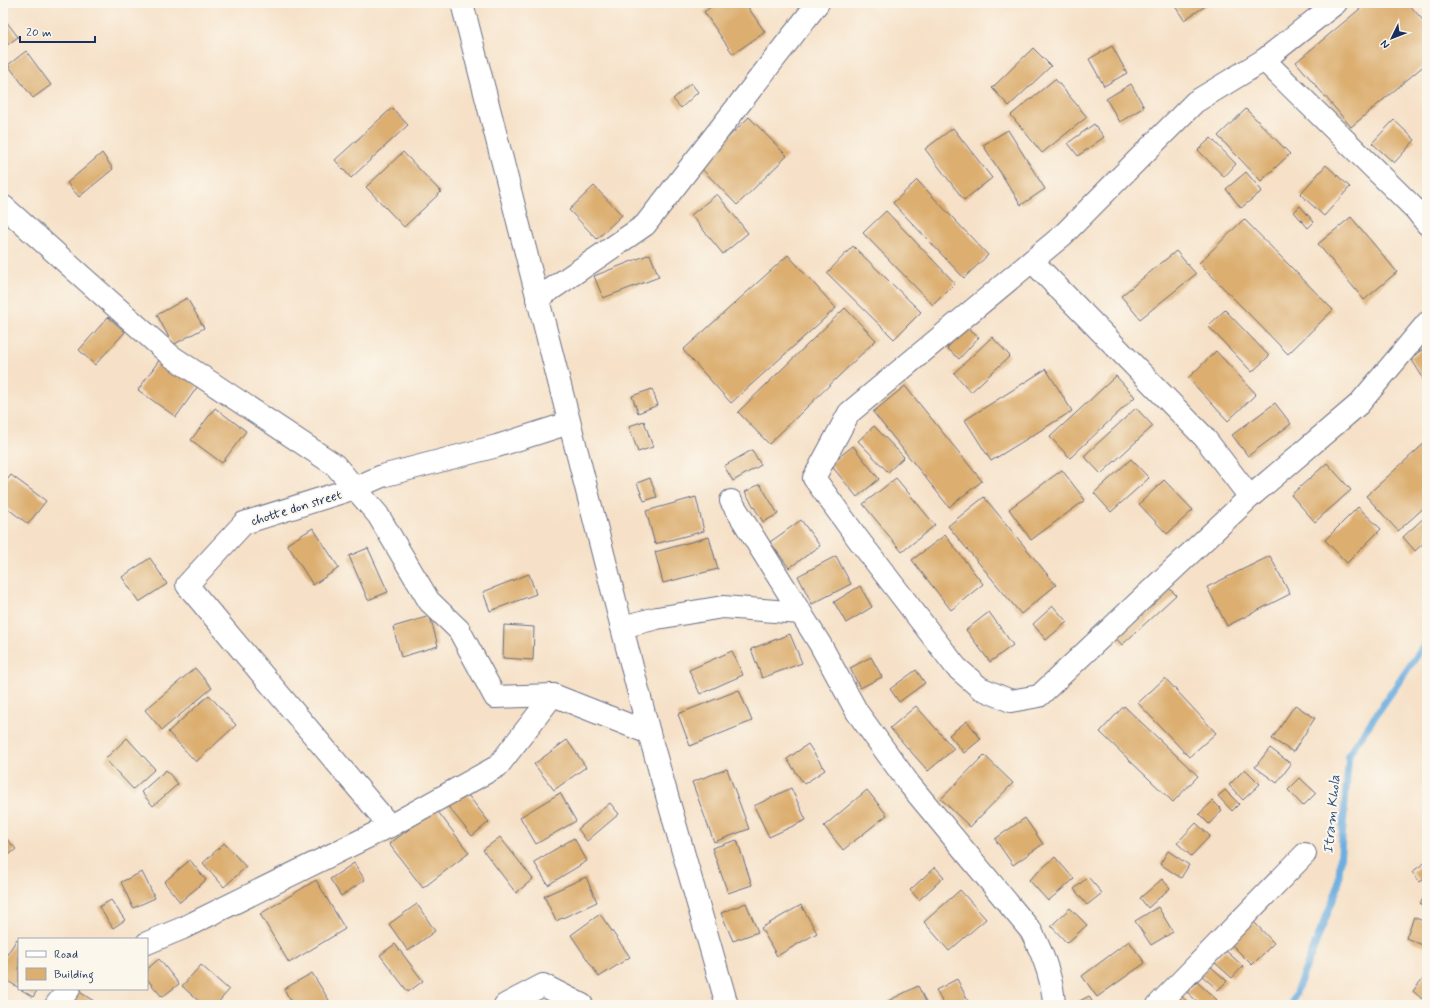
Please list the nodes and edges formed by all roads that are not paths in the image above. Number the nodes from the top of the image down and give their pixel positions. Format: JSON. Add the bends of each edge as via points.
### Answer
{"nodes":[{"id":1,"x":462,"y":3,"type":"edge"},
{"id":2,"x":818,"y":3,"type":"edge"},
{"id":3,"x":1336,"y":3,"type":"edge"},
{"id":4,"x":1264,"y":60,"type":"junction"},
{"id":5,"x":3,"y":206,"type":"edge"},
{"id":6,"x":1427,"y":224,"type":"edge"},
{"id":7,"x":1032,"y":262,"type":"junction"},
{"id":8,"x":537,"y":299,"type":"junction"},
{"id":9,"x":1427,"y":323,"type":"edge"},
{"id":10,"x":569,"y":423,"type":"junction"},
{"id":11,"x":355,"y":488,"type":"junction"},
{"id":12,"x":1250,"y":497,"type":"junction"},
{"id":13,"x":731,"y":501,"type":"dead end"},
{"id":14,"x":801,"y":613,"type":"junction"},
{"id":15,"x":622,"y":627,"type":"junction"},
{"id":16,"x":553,"y":695,"type":"junction"},
{"id":17,"x":649,"y":734,"type":"junction"},
{"id":18,"x":390,"y":826,"type":"junction"},
{"id":19,"x":1305,"y":854,"type":"dead end"},
{"id":20,"x":148,"y":943,"type":"edge"},
{"id":21,"x":68,"y":990,"type":"edge"},
{"id":22,"x":56,"y":1005,"type":"edge"},
{"id":23,"x":505,"y":1005,"type":"edge"},
{"id":24,"x":582,"y":1005,"type":"edge"},
{"id":25,"x":727,"y":1005,"type":"edge"},
{"id":26,"x":1054,"y":1005,"type":"edge"},
{"id":27,"x":1158,"y":1005,"type":"edge"}],
"edges":[{"from":1,"to":8,"type":"street"},
{"from":2,"to":8,"type":"street","via":[[645,225]]},
{"from":3,"to":4,"type":"street"},
{"from":4,"to":6,"type":"street","via":[[1416,210]]},
{"from":4,"to":7,"type":"street","via":[[1195,102],[1063,235]]},
{"from":5,"to":11,"type":"street","via":[[171,356],[335,465]]},
{"from":7,"to":12,"type":"street","via":[[1204,437]]},
{"from":7,"to":12,"type":"street","via":[[849,413],[814,478],[956,667],[980,688],[1011,701],[1039,696]]},
{"from":8,"to":10,"type":"street"},
{"from":9,"to":12,"type":"street","via":[[1359,404]]},
{"from":10,"to":11,"type":"street","name":"chotte don street","via":[[497,446],[382,476]]},
{"from":10,"to":15,"type":"street"},
{"from":11,"to":16,"type":"street","via":[[378,516],[429,601],[459,630],[495,696]]},
{"from":11,"to":18,"type":"street","name":"chotte don street","via":[[244,523],[187,586]]},
{"from":13,"to":14,"type":"street"},
{"from":14,"to":15,"type":"street","via":[[723,607],[657,618]]},
{"from":14,"to":26,"type":"street","via":[[857,712],[896,767],[1031,931],[1054,990]]},
{"from":15,"to":17,"type":"street"},
{"from":16,"to":17,"type":"street"},
{"from":16,"to":18,"type":"street","via":[[498,766]]},
{"from":17,"to":25,"type":"street"},
{"from":18,"to":20,"type":"street","via":[[183,928]]},
{"from":19,"to":27,"type":"street"},
{"from":21,"to":22,"type":"street"},
{"from":23,"to":24,"type":"street","via":[[543,985]]}]}
